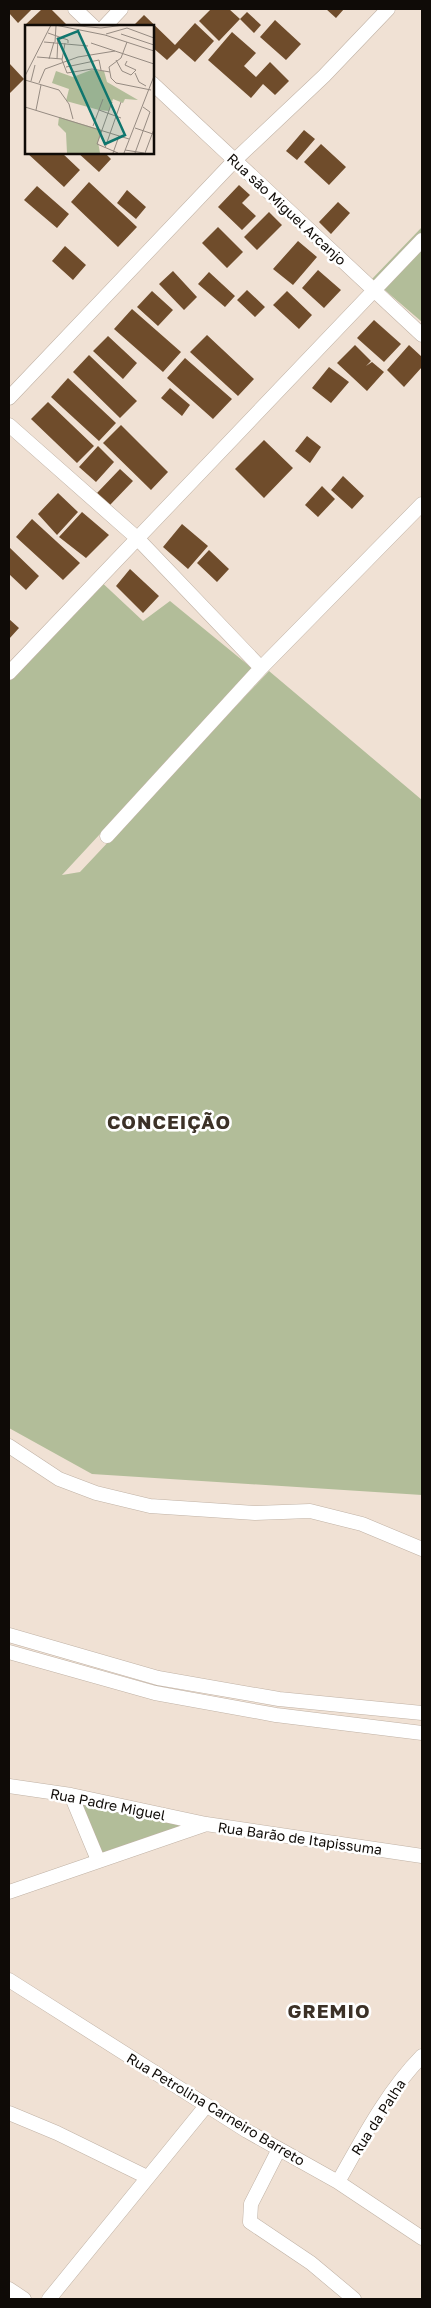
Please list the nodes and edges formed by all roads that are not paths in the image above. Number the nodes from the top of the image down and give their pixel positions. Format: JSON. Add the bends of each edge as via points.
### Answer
{"nodes":[{"id":1,"x":75,"y":9,"type":"edge"},
{"id":2,"x":121,"y":9,"type":"edge"},
{"id":3,"x":388,"y":9,"type":"edge"},
{"id":4,"x":92,"y":25,"type":"edge"},
{"id":5,"x":106,"y":25,"type":"edge"},
{"id":6,"x":154,"y":85,"type":"edge"},
{"id":7,"x":234,"y":161,"type":"junction"},
{"id":8,"x":422,"y":240,"type":"edge"},
{"id":9,"x":373,"y":289,"type":"junction"},
{"id":10,"x":422,"y":335,"type":"edge"},
{"id":11,"x":9,"y":398,"type":"edge"},
{"id":12,"x":9,"y":426,"type":"edge"},
{"id":13,"x":422,"y":504,"type":"edge"},
{"id":14,"x":137,"y":538,"type":"junction"},
{"id":15,"x":261,"y":668,"type":"junction"},
{"id":16,"x":9,"y":673,"type":"edge"},
{"id":17,"x":107,"y":836,"type":"dead end"},
{"id":18,"x":9,"y":1446,"type":"edge"},
{"id":19,"x":422,"y":1549,"type":"edge"},
{"id":20,"x":9,"y":1636,"type":"edge"},
{"id":21,"x":9,"y":1652,"type":"edge"},
{"id":22,"x":422,"y":1712,"type":"edge"},
{"id":23,"x":422,"y":1733,"type":"edge"},
{"id":24,"x":9,"y":1786,"type":"edge"},
{"id":25,"x":71,"y":1795,"type":"junction"},
{"id":26,"x":206,"y":1824,"type":"junction"},
{"id":27,"x":422,"y":1856,"type":"edge"},
{"id":28,"x":98,"y":1860,"type":"junction"},
{"id":29,"x":9,"y":1892,"type":"edge"},
{"id":30,"x":9,"y":1980,"type":"edge"},
{"id":31,"x":422,"y":2056,"type":"edge"},
{"id":32,"x":206,"y":2106,"type":"junction"},
{"id":33,"x":9,"y":2113,"type":"edge"},
{"id":34,"x":279,"y":2149,"type":"junction"},
{"id":35,"x":147,"y":2177,"type":"junction"},
{"id":36,"x":338,"y":2182,"type":"junction"},
{"id":37,"x":422,"y":2238,"type":"edge"},
{"id":38,"x":9,"y":2289,"type":"edge"},
{"id":39,"x":24,"y":2299,"type":"edge"},
{"id":40,"x":49,"y":2299,"type":"edge"},
{"id":41,"x":354,"y":2299,"type":"edge"}],
"edges":[{"from":1,"to":4,"type":"street"},
{"from":2,"to":5,"type":"street"},
{"from":3,"to":7,"type":"street","via":[[324,76]]},
{"from":6,"to":7,"type":"street","name":"Rua são Miguel Arcanjo"},
{"from":7,"to":9,"type":"street","name":"Rua são Miguel Arcanjo"},
{"from":7,"to":11,"type":"street"},
{"from":8,"to":9,"type":"street"},
{"from":9,"to":10,"type":"street","name":"Rua são Miguel Arcanjo"},
{"from":9,"to":14,"type":"street"},
{"from":12,"to":14,"type":"street"},
{"from":13,"to":15,"type":"street"},
{"from":14,"to":15,"type":"street"},
{"from":14,"to":16,"type":"street"},
{"from":15,"to":17,"type":"street"},
{"from":18,"to":19,"type":"street","via":[[58,1478],[96,1493],[150,1506],[255,1513],[310,1511],[362,1524]]},
{"from":20,"to":22,"type":"street","via":[[158,1678],[279,1699]]},
{"from":21,"to":23,"type":"street","via":[[155,1693],[276,1715]]},
{"from":24,"to":25,"type":"street","name":"Rua Padre Miguel"},
{"from":25,"to":26,"type":"street","name":"Rua Padre Miguel"},
{"from":25,"to":28,"type":"street"},
{"from":26,"to":27,"type":"street","name":"Rua Barão de Itapissuma"},
{"from":26,"to":28,"type":"street","name":"Rua Barão de Itapissuma"},
{"from":28,"to":29,"type":"street","name":"Rua Barão de Itapissuma"},
{"from":30,"to":32,"type":"street","name":"Rua Petrolina Carneiro Barreto"},
{"from":31,"to":36,"type":"street","name":"Rua da Palha","via":[[386,2100]]},
{"from":32,"to":34,"type":"street","name":"Rua Petrolina Carneiro Barreto"},
{"from":32,"to":35,"type":"street"},
{"from":33,"to":35,"type":"street"},
{"from":34,"to":36,"type":"street","name":"Rua Petrolina Carneiro Barreto"},
{"from":34,"to":41,"type":"street","via":[[251,2204],[250,2222],[304,2257]]},
{"from":35,"to":40,"type":"street"},
{"from":36,"to":37,"type":"street","name":"Rua Petrolina Carneiro Barreto"},
{"from":38,"to":39,"type":"street"}]}
